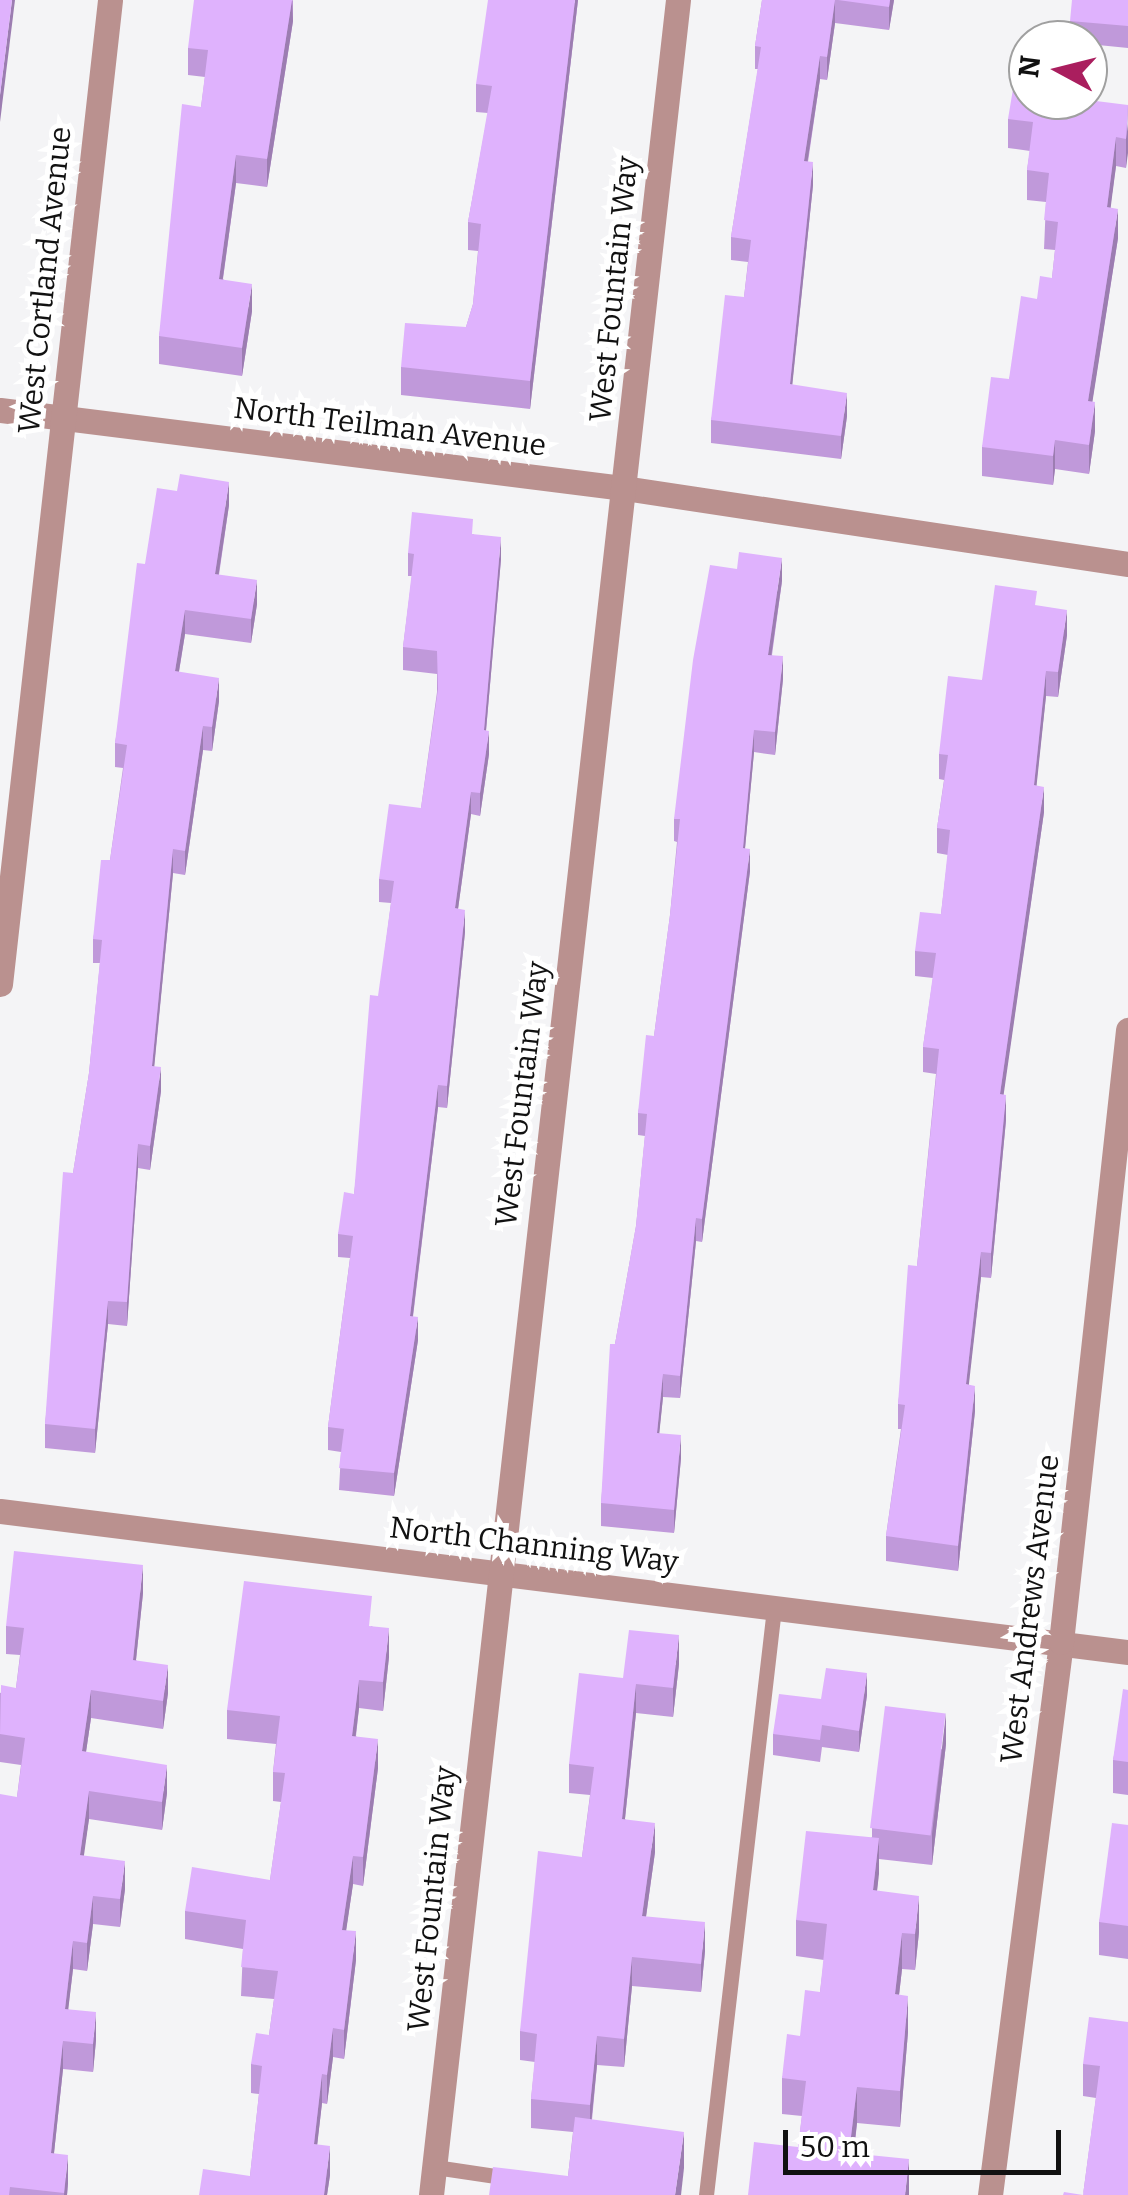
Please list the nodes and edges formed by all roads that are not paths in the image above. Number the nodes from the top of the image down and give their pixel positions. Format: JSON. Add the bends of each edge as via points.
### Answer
{"nodes":[{"id":1,"x":110,"y":0,"type":"edge"},
{"id":2,"x":678,"y":0,"type":"edge"},
{"id":3,"x":0,"y":410,"type":"edge"},
{"id":4,"x":62,"y":418,"type":"junction"},
{"id":5,"x":624,"y":488,"type":"junction"},
{"id":6,"x":1128,"y":564,"type":"edge"},
{"id":7,"x":0,"y":984,"type":"edge"},
{"id":8,"x":1128,"y":1030,"type":"edge"},
{"id":9,"x":0,"y":1511,"type":"edge"},
{"id":10,"x":500,"y":1573,"type":"junction"},
{"id":11,"x":774,"y":1608,"type":"junction"},
{"id":12,"x":1061,"y":1642,"type":"junction"},
{"id":13,"x":1128,"y":1652,"type":"edge"},
{"id":14,"x":435,"y":2167,"type":"junction"},
{"id":15,"x":531,"y":2185,"type":"edge"},
{"id":16,"x":431,"y":2195,"type":"edge"},
{"id":17,"x":706,"y":2195,"type":"edge"},
{"id":18,"x":990,"y":2195,"type":"edge"}],
"edges":[{"from":1,"to":4,"type":"street","name":"West Cortland Avenue"},
{"from":2,"to":5,"type":"street","name":"West Fountain Way"},
{"from":3,"to":4,"type":"street","name":"North Teilman Avenue"},
{"from":4,"to":5,"type":"street","name":"North Teilman Avenue"},
{"from":4,"to":7,"type":"street","name":"West Cortland Avenue"},
{"from":5,"to":6,"type":"street","name":"North Teilman Avenue"},
{"from":5,"to":10,"type":"street","name":"West Fountain Way"},
{"from":8,"to":12,"type":"street","name":"West Andrews Avenue"},
{"from":9,"to":10,"type":"street","name":"North Channing Way"},
{"from":10,"to":11,"type":"street","name":"North Channing Way"},
{"from":10,"to":14,"type":"street","name":"West Fountain Way"},
{"from":11,"to":12,"type":"street","name":"North Channing Way"},
{"from":11,"to":17,"type":"lane"},
{"from":12,"to":13,"type":"street","name":"North Channing Way"},
{"from":12,"to":18,"type":"street","name":"West Andrews Avenue"},
{"from":14,"to":15,"type":"lane"},
{"from":14,"to":16,"type":"street","name":"West Fountain Way"}]}
